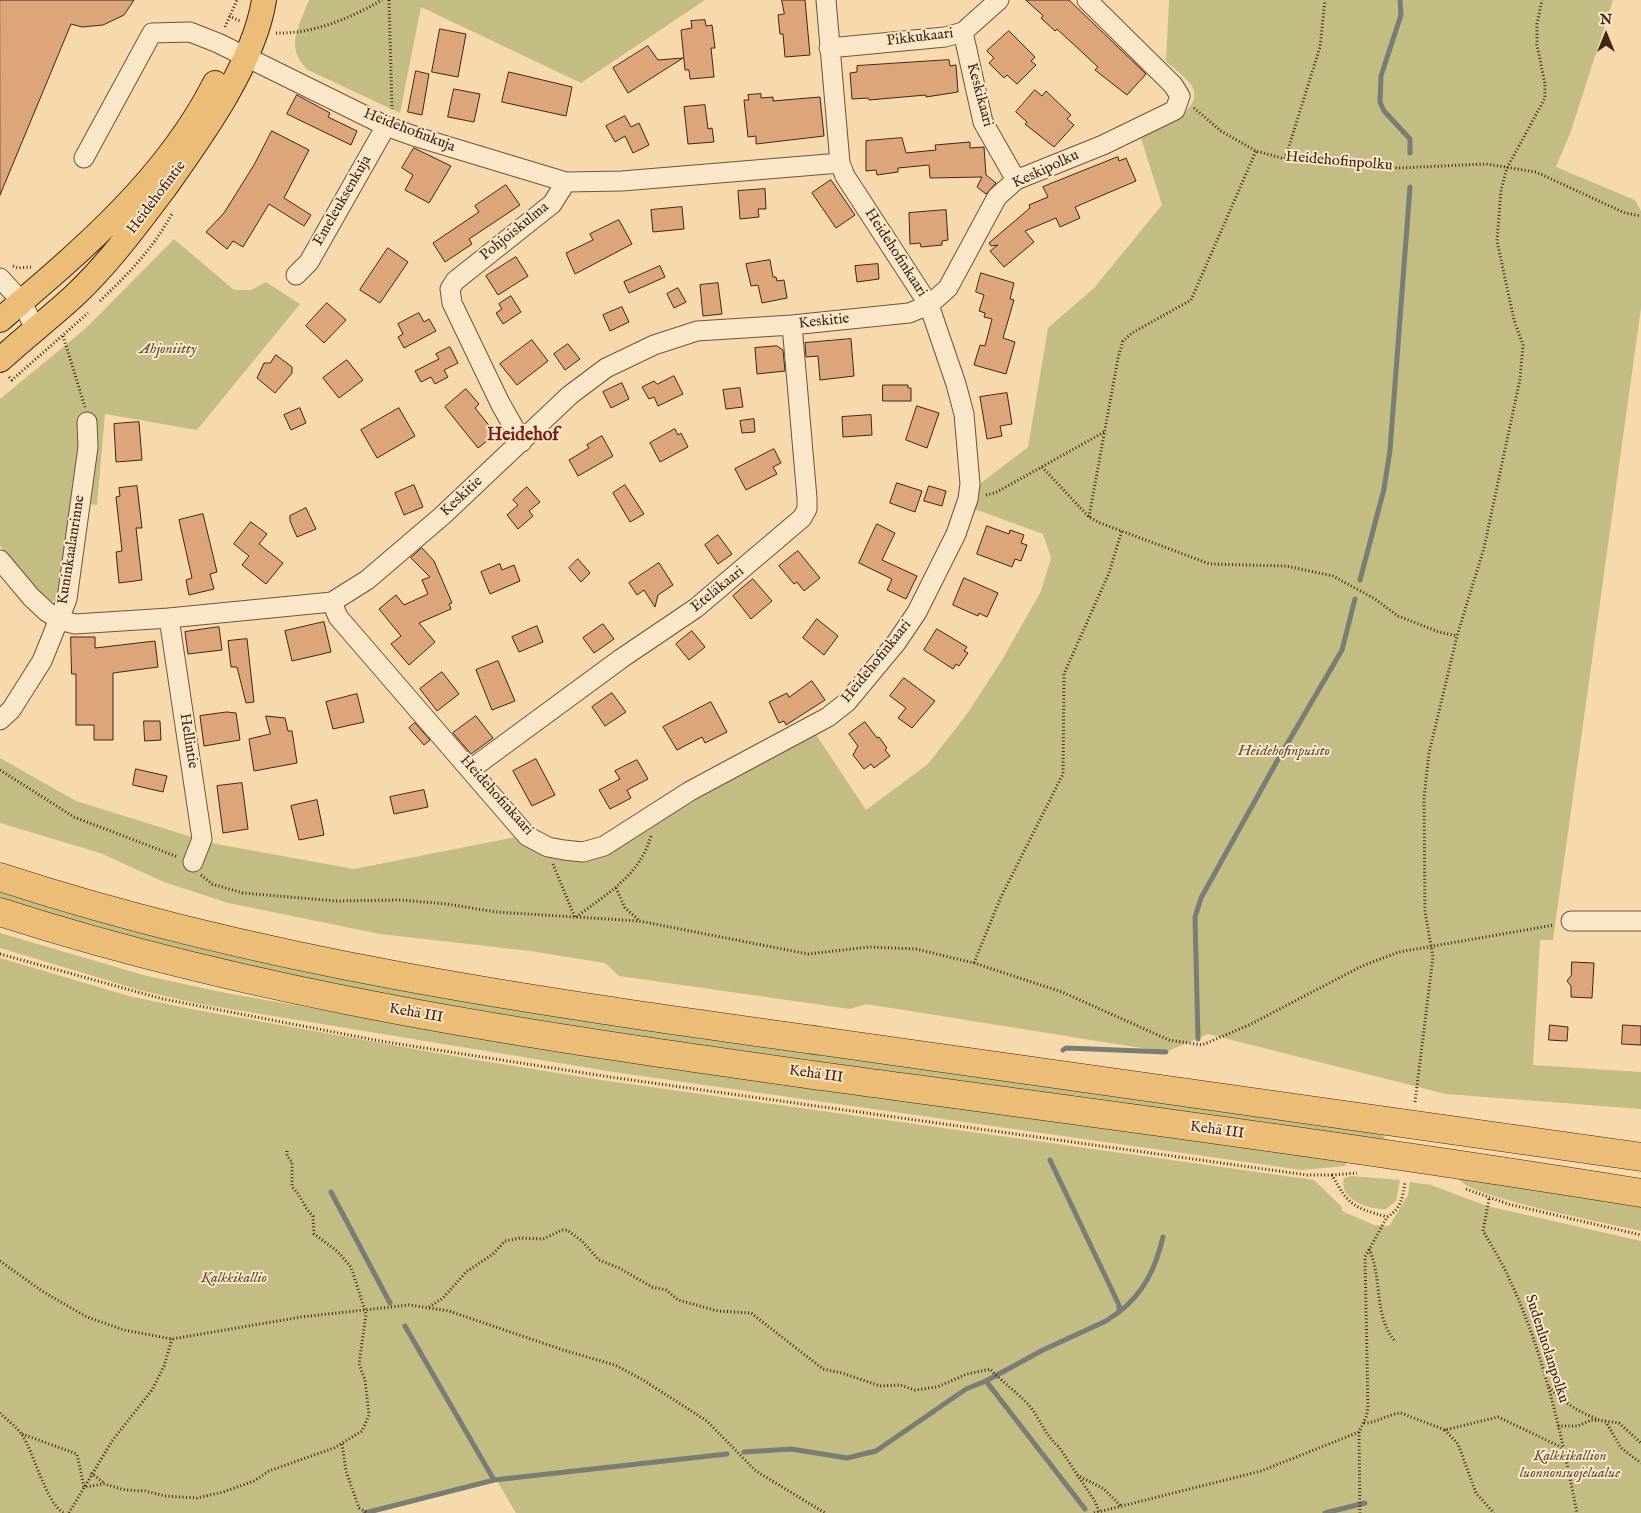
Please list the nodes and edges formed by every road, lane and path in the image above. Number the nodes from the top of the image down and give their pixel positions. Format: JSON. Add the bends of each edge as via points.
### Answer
{"nodes":[{"id":1,"x":237,"y":0,"type":"edge"},
{"id":2,"x":254,"y":0,"type":"edge"},
{"id":3,"x":264,"y":0,"type":"edge"},
{"id":4,"x":382,"y":0,"type":"edge"},
{"id":5,"x":389,"y":0,"type":"edge"},
{"id":6,"x":826,"y":0,"type":"edge"},
{"id":7,"x":999,"y":0,"type":"edge"},
{"id":8,"x":1087,"y":0,"type":"edge"},
{"id":9,"x":1325,"y":0,"type":"edge"},
{"id":10,"x":1542,"y":0,"type":"edge"},
{"id":11,"x":229,"y":16,"type":"dead end"},
{"id":12,"x":963,"y":32,"type":"junction"},
{"id":13,"x":267,"y":33,"type":"dead end"},
{"id":14,"x":829,"y":48,"type":"junction"},
{"id":15,"x":238,"y":53,"type":"junction"},
{"id":16,"x":1180,"y":96,"type":"junction"},
{"id":17,"x":389,"y":120,"type":"junction"},
{"id":18,"x":1256,"y":151,"type":"junction"},
{"id":19,"x":84,"y":158,"type":"dead end"},
{"id":20,"x":1284,"y":159,"type":"junction"},
{"id":21,"x":840,"y":163,"type":"junction"},
{"id":22,"x":1507,"y":168,"type":"junction"},
{"id":23,"x":1016,"y":180,"type":"junction"},
{"id":24,"x":566,"y":182,"type":"junction"},
{"id":25,"x":1641,"y":216,"type":"edge"},
{"id":26,"x":296,"y":275,"type":"dead end"},
{"id":27,"x":0,"y":278,"type":"edge"},
{"id":28,"x":929,"y":305,"type":"junction"},
{"id":29,"x":8,"y":309,"type":"edge"},
{"id":30,"x":89,"y":312,"type":"dead end"},
{"id":31,"x":792,"y":325,"type":"junction"},
{"id":32,"x":34,"y":329,"type":"junction"},
{"id":33,"x":63,"y":336,"type":"junction"},
{"id":34,"x":0,"y":360,"type":"edge"},
{"id":35,"x":12,"y":380,"type":"dead end"},
{"id":36,"x":88,"y":422,"type":"joint"},
{"id":37,"x":1106,"y":431,"type":"junction"},
{"id":38,"x":522,"y":442,"type":"junction"},
{"id":39,"x":1042,"y":467,"type":"junction"},
{"id":40,"x":968,"y":499,"type":"junction"},
{"id":41,"x":1089,"y":517,"type":"junction"},
{"id":42,"x":1122,"y":530,"type":"junction"},
{"id":43,"x":0,"y":560,"type":"edge"},
{"id":44,"x":332,"y":602,"type":"junction"},
{"id":45,"x":169,"y":618,"type":"junction"},
{"id":46,"x":60,"y":620,"type":"junction"},
{"id":47,"x":1457,"y":636,"type":"junction"},
{"id":48,"x":0,"y":720,"type":"edge"},
{"id":49,"x":471,"y":769,"type":"junction"},
{"id":50,"x":0,"y":770,"type":"edge"},
{"id":51,"x":654,"y":813,"type":"junction"},
{"id":52,"x":548,"y":847,"type":"junction"},
{"id":53,"x":194,"y":862,"type":"junction"},
{"id":54,"x":0,"y":877,"type":"edge"},
{"id":55,"x":616,"y":888,"type":"junction"},
{"id":56,"x":0,"y":912,"type":"edge"},
{"id":57,"x":575,"y":918,"type":"junction"},
{"id":58,"x":639,"y":920,"type":"junction"},
{"id":59,"x":1572,"y":921,"type":"joint"},
{"id":60,"x":1641,"y":921,"type":"edge"},
{"id":61,"x":1432,"y":946,"type":"junction"},
{"id":62,"x":0,"y":954,"type":"edge"},
{"id":63,"x":974,"y":963,"type":"junction"},
{"id":64,"x":1415,"y":1102,"type":"dead end"},
{"id":65,"x":287,"y":1151,"type":"dead end"},
{"id":66,"x":1641,"y":1157,"type":"edge"},
{"id":67,"x":1362,"y":1172,"type":"dead end"},
{"id":68,"x":1332,"y":1175,"type":"junction"},
{"id":69,"x":1404,"y":1182,"type":"dead end"},
{"id":70,"x":1458,"y":1186,"type":"dead end"},
{"id":71,"x":1641,"y":1193,"type":"edge"},
{"id":72,"x":1489,"y":1199,"type":"junction"},
{"id":73,"x":1387,"y":1217,"type":"junction"},
{"id":74,"x":1641,"y":1235,"type":"edge"},
{"id":75,"x":1369,"y":1249,"type":"junction"},
{"id":76,"x":0,"y":1261,"type":"edge"},
{"id":77,"x":429,"y":1306,"type":"junction"},
{"id":78,"x":364,"y":1310,"type":"junction"},
{"id":79,"x":172,"y":1339,"type":"junction"},
{"id":80,"x":1396,"y":1342,"type":"dead end"},
{"id":81,"x":1549,"y":1387,"type":"junction"},
{"id":82,"x":0,"y":1413,"type":"edge"},
{"id":83,"x":1606,"y":1422,"type":"junction"},
{"id":84,"x":1363,"y":1424,"type":"junction"},
{"id":85,"x":1558,"y":1426,"type":"junction"},
{"id":86,"x":1445,"y":1430,"type":"junction"},
{"id":87,"x":1359,"y":1432,"type":"junction"},
{"id":88,"x":22,"y":1434,"type":"junction"},
{"id":89,"x":1641,"y":1443,"type":"edge"},
{"id":90,"x":342,"y":1444,"type":"junction"},
{"id":91,"x":1563,"y":1448,"type":"junction"},
{"id":92,"x":1641,"y":1463,"type":"edge"},
{"id":93,"x":91,"y":1473,"type":"junction"},
{"id":94,"x":1077,"y":1475,"type":"junction"},
{"id":95,"x":104,"y":1484,"type":"junction"},
{"id":96,"x":84,"y":1487,"type":"junction"},
{"id":97,"x":1121,"y":1506,"type":"junction"},
{"id":98,"x":64,"y":1513,"type":"edge"},
{"id":99,"x":69,"y":1513,"type":"edge"},
{"id":100,"x":368,"y":1513,"type":"edge"},
{"id":101,"x":825,"y":1513,"type":"edge"},
{"id":102,"x":1097,"y":1513,"type":"edge"},
{"id":103,"x":1360,"y":1513,"type":"edge"},
{"id":104,"x":1494,"y":1513,"type":"edge"},
{"id":105,"x":1577,"y":1513,"type":"edge"}],
"edges":[{"from":1,"to":11,"type":"path"},
{"from":2,"to":15,"type":"main road","name":"Heidehofintie"},
{"from":3,"to":15,"type":"main road","name":"Heidehofintie","via":[[257,28]]},
{"from":4,"to":13,"type":"path","via":[[312,30]]},
{"from":5,"to":17,"type":"path"},
{"from":6,"to":14,"type":"street","name":"Heidehofinkaari"},
{"from":7,"to":12,"type":"street","name":"Pikkukaari"},
{"from":8,"to":16,"type":"street","via":[[1173,85]]},
{"from":9,"to":20,"type":"path","via":[[1320,47]]},
{"from":10,"to":22,"type":"path","via":[[1537,45],[1545,98]]},
{"from":12,"to":14,"type":"street","name":"Pikkukaari","via":[[945,38]]},
{"from":12,"to":23,"type":"street","name":"Keskikaari","via":[[983,122]]},
{"from":14,"to":21,"type":"street","name":"Heidehofinkaari"},
{"from":15,"to":17,"type":"street","name":"Heidehofinkuja"},
{"from":15,"to":19,"type":"street","name":"Heidehofinkuja","via":[[190,32],[152,33]]},
{"from":15,"to":29,"type":"main road","name":"Heidehofintie","via":[[146,183],[112,220]]},
{"from":15,"to":32,"type":"main road","name":"Heidehofintie","via":[[205,132],[139,223],[75,295]]},
{"from":16,"to":18,"type":"path","name":"Heidehofinpolku","via":[[1222,131]]},
{"from":16,"to":23,"type":"street","name":"Keskipolku","via":[[1175,110],[1165,116]]},
{"from":17,"to":24,"type":"street","name":"Heidehofinkuja","via":[[417,137]]},
{"from":17,"to":26,"type":"street","name":"Emeleuksenkuja","via":[[309,262]]},
{"from":18,"to":20,"type":"path","name":"Heidehofinpolku"},
{"from":18,"to":37,"type":"path","via":[[1191,300],[1123,341]]},
{"from":20,"to":22,"type":"path","name":"Heidehofinpolku","via":[[1398,168],[1486,164]]},
{"from":21,"to":24,"type":"street","via":[[622,181]]},
{"from":21,"to":28,"type":"street","name":"Heidehofinkaari"},
{"from":22,"to":25,"type":"path","name":"Heidehofinpolku","via":[[1536,172],[1624,213]]},
{"from":22,"to":47,"type":"path","via":[[1501,190],[1497,241],[1514,320],[1523,345],[1520,379],[1484,548]]},
{"from":23,"to":28,"type":"street","name":"Keskipolku","via":[[997,197],[948,288]]},
{"from":24,"to":38,"type":"street","name":"Pohjoiskulma","via":[[552,204],[455,281],[450,289],[452,304]]},
{"from":27,"to":29,"type":"street"},
{"from":28,"to":31,"type":"street","name":"Keskitie","via":[[909,313]]},
{"from":28,"to":40,"type":"street","name":"Heidehofinkaari","via":[[964,414],[968,438]]},
{"from":29,"to":32,"type":"street"},
{"from":30,"to":33,"type":"path"},
{"from":31,"to":38,"type":"street","name":"Keskitie","via":[[697,332],[654,345],[606,368],[583,384]]},
{"from":31,"to":49,"type":"street","name":"Eteläkaari","via":[[807,498],[802,518],[696,608]]},
{"from":32,"to":34,"type":"main road","name":"Heidehofintie"},
{"from":33,"to":35,"type":"path"},
{"from":33,"to":36,"type":"path","via":[[83,395]]},
{"from":36,"to":46,"type":"street","name":"Kuninkaalanrinne","via":[[88,447],[67,599]]},
{"from":37,"to":39,"type":"path"},
{"from":37,"to":41,"type":"path"},
{"from":38,"to":44,"type":"street","name":"Keskitie","via":[[367,580]]},
{"from":39,"to":40,"type":"path","via":[[995,493]]},
{"from":39,"to":41,"type":"path"},
{"from":40,"to":51,"type":"street","name":"Heidehofinkaari","via":[[956,534],[917,612],[847,702],[828,717]]},
{"from":41,"to":42,"type":"path"},
{"from":42,"to":47,"type":"path","via":[[1210,564],[1286,566],[1333,576],[1376,599],[1398,616]]},
{"from":42,"to":63,"type":"path","via":[[1108,573],[1064,674],[1063,774],[1000,899]]},
{"from":43,"to":46,"type":"street","via":[[31,597]]},
{"from":44,"to":45,"type":"street","name":"Keskitie"},
{"from":44,"to":49,"type":"street","name":"Heidehofinkaari","via":[[338,617]]},
{"from":45,"to":46,"type":"street","name":"Keskitie","via":[[75,624]]},
{"from":45,"to":53,"type":"street","name":"Hellintie","via":[[202,839]]},
{"from":46,"to":48,"type":"street","name":"Kuninkaalanrinne","via":[[42,661],[11,710]]},
{"from":47,"to":61,"type":"path","via":[[1429,753],[1424,798],[1425,912]]},
{"from":49,"to":52,"type":"street","name":"Heidehofinkaari","via":[[527,836]]},
{"from":50,"to":53,"type":"path","via":[[74,817]]},
{"from":51,"to":52,"type":"street","name":"Heidehofinkaari","via":[[592,851]]},
{"from":51,"to":55,"type":"path","via":[[648,848],[638,866]]},
{"from":52,"to":57,"type":"path"},
{"from":53,"to":57,"type":"path","via":[[202,876],[212,884],[243,893],[336,901],[401,900]]},
{"from":54,"to":66,"type":"highway","via":[[137,918],[374,973],[741,1030]]},
{"from":55,"to":57,"type":"path"},
{"from":55,"to":58,"type":"path","via":[[625,908]]},
{"from":56,"to":71,"type":"highway","name":"Kehä III","via":[[249,980],[499,1029]]},
{"from":57,"to":58,"type":"path"},
{"from":58,"to":63,"type":"path","via":[[808,954],[895,947]]},
{"from":59,"to":60,"type":"street"},
{"from":59,"to":61,"type":"path"},
{"from":61,"to":63,"type":"path","via":[[1399,952],[1362,966],[1249,1026],[1202,1045],[1169,1040],[1062,992]]},
{"from":61,"to":64,"type":"path"},
{"from":62,"to":68,"type":"path","via":[[163,999],[380,1041],[1046,1140],[1307,1175]]},
{"from":65,"to":78,"type":"path","via":[[292,1162],[292,1187],[313,1216],[314,1234],[351,1267]]},
{"from":67,"to":68,"type":"path"},
{"from":68,"to":73,"type":"path","via":[[1345,1199],[1364,1210]]},
{"from":69,"to":73,"type":"path","via":[[1403,1198],[1396,1212]]},
{"from":70,"to":72,"type":"path"},
{"from":72,"to":74,"type":"path"},
{"from":72,"to":81,"type":"path","name":"Sudenluolanpolku","via":[[1483,1231],[1523,1311]]},
{"from":73,"to":75,"type":"path"},
{"from":75,"to":80,"type":"path","via":[[1374,1258],[1381,1311]]},
{"from":75,"to":84,"type":"path","via":[[1365,1281],[1368,1408]]},
{"from":76,"to":79,"type":"path","via":[[87,1317],[124,1330]]},
{"from":77,"to":78,"type":"path"},
{"from":77,"to":94,"type":"path","via":[[443,1298],[466,1272],[493,1254],[505,1241],[543,1239],[567,1230],[599,1260],[652,1287],[666,1290],[678,1300],[718,1311],[744,1311],[756,1316],[822,1369],[880,1386],[900,1385],[916,1390],[937,1387],[967,1374],[990,1369],[1032,1410],[1037,1422]]},
{"from":77,"to":101,"type":"path","via":[[615,1365],[706,1421],[756,1471]]},
{"from":78,"to":79,"type":"path"},
{"from":78,"to":90,"type":"path","via":[[366,1321],[359,1364],[365,1380],[369,1414],[362,1431]]},
{"from":79,"to":93,"type":"path","via":[[152,1390]]},
{"from":81,"to":83,"type":"path","via":[[1559,1398]]},
{"from":81,"to":85,"type":"path","name":"Sudenluolanpolku"},
{"from":82,"to":88,"type":"path"},
{"from":83,"to":85,"type":"path","via":[[1591,1420],[1578,1426]]},
{"from":83,"to":89,"type":"path","via":[[1619,1423]]},
{"from":83,"to":92,"type":"path","via":[[1621,1448]]},
{"from":84,"to":86,"type":"path","via":[[1401,1413]]},
{"from":84,"to":87,"type":"path"},
{"from":85,"to":91,"type":"path","name":"Sudenluolanpolku"},
{"from":86,"to":91,"type":"path","via":[[1498,1417]]},
{"from":86,"to":104,"type":"path","via":[[1458,1444],[1476,1493]]},
{"from":87,"to":97,"type":"path","via":[[1261,1471]]},
{"from":87,"to":103,"type":"path"},
{"from":88,"to":96,"type":"path","via":[[77,1454]]},
{"from":88,"to":98,"type":"path","via":[[34,1464],[57,1507]]},
{"from":90,"to":95,"type":"path","via":[[269,1471],[254,1481],[197,1498],[125,1490]]},
{"from":90,"to":100,"type":"path","via":[[346,1471],[359,1508]]},
{"from":91,"to":105,"type":"path","name":"Sudenluolanpolku"},
{"from":93,"to":95,"type":"path"},
{"from":93,"to":96,"type":"path"},
{"from":94,"to":97,"type":"path","via":[[1098,1485]]},
{"from":94,"to":102,"type":"path","via":[[1096,1503]]},
{"from":95,"to":96,"type":"path"},
{"from":96,"to":99,"type":"path"},
{"from":97,"to":102,"type":"path"}]}
